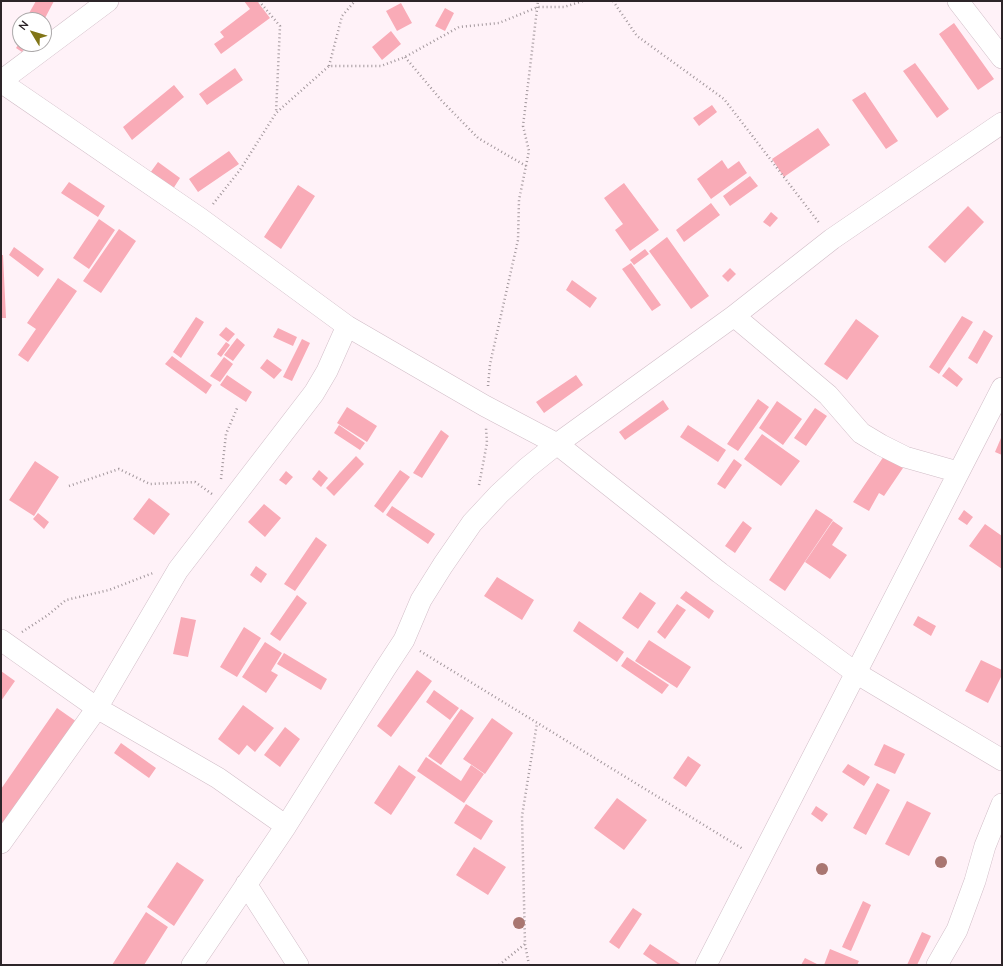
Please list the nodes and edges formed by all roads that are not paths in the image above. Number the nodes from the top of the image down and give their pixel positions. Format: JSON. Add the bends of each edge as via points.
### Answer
{"nodes":[{"id":1,"x":108,"y":1,"type":"edge"},
{"id":2,"x":958,"y":1,"type":"edge"},
{"id":3,"x":1002,"y":58,"type":"edge"},
{"id":4,"x":1,"y":82,"type":"edge"},
{"id":5,"x":1002,"y":124,"type":"edge"},
{"id":6,"x":734,"y":316,"type":"junction"},
{"id":7,"x":347,"y":326,"type":"junction"},
{"id":8,"x":1002,"y":388,"type":"edge"},
{"id":9,"x":558,"y":444,"type":"junction"},
{"id":10,"x":958,"y":472,"type":"junction"},
{"id":11,"x":8,"y":638,"type":"edge"},
{"id":12,"x":856,"y":674,"type":"junction"},
{"id":13,"x":97,"y":708,"type":"junction"},
{"id":14,"x":1002,"y":760,"type":"edge"},
{"id":15,"x":1002,"y":804,"type":"edge"},
{"id":16,"x":286,"y":826,"type":"junction"},
{"id":17,"x":1,"y":843,"type":"edge"},
{"id":18,"x":246,"y":884,"type":"junction"},
{"id":19,"x":192,"y":965,"type":"edge"},
{"id":20,"x":298,"y":965,"type":"edge"},
{"id":21,"x":706,"y":965,"type":"edge"},
{"id":22,"x":937,"y":965,"type":"edge"}],
"edges":[{"from":1,"to":4,"type":"street"},
{"from":2,"to":3,"type":"street"},
{"from":4,"to":7,"type":"street","via":[[201,219]]},
{"from":5,"to":6,"type":"street","via":[[832,239]]},
{"from":6,"to":9,"type":"street"},
{"from":6,"to":10,"type":"street","via":[[828,395],[862,433],[905,457]]},
{"from":7,"to":9,"type":"street","via":[[485,406]]},
{"from":7,"to":13,"type":"street","via":[[327,372],[314,393],[178,570]]},
{"from":8,"to":10,"type":"street"},
{"from":9,"to":12,"type":"street","via":[[720,573]]},
{"from":9,"to":16,"type":"street","via":[[527,468],[472,522],[421,600],[404,640]]},
{"from":10,"to":12,"type":"street"},
{"from":11,"to":13,"type":"street"},
{"from":12,"to":14,"type":"street"},
{"from":12,"to":21,"type":"street"},
{"from":13,"to":16,"type":"street","via":[[218,778]]},
{"from":13,"to":17,"type":"street"},
{"from":15,"to":22,"type":"street","via":[[957,930]]},
{"from":16,"to":18,"type":"street"},
{"from":18,"to":19,"type":"street"},
{"from":18,"to":20,"type":"street"}]}
